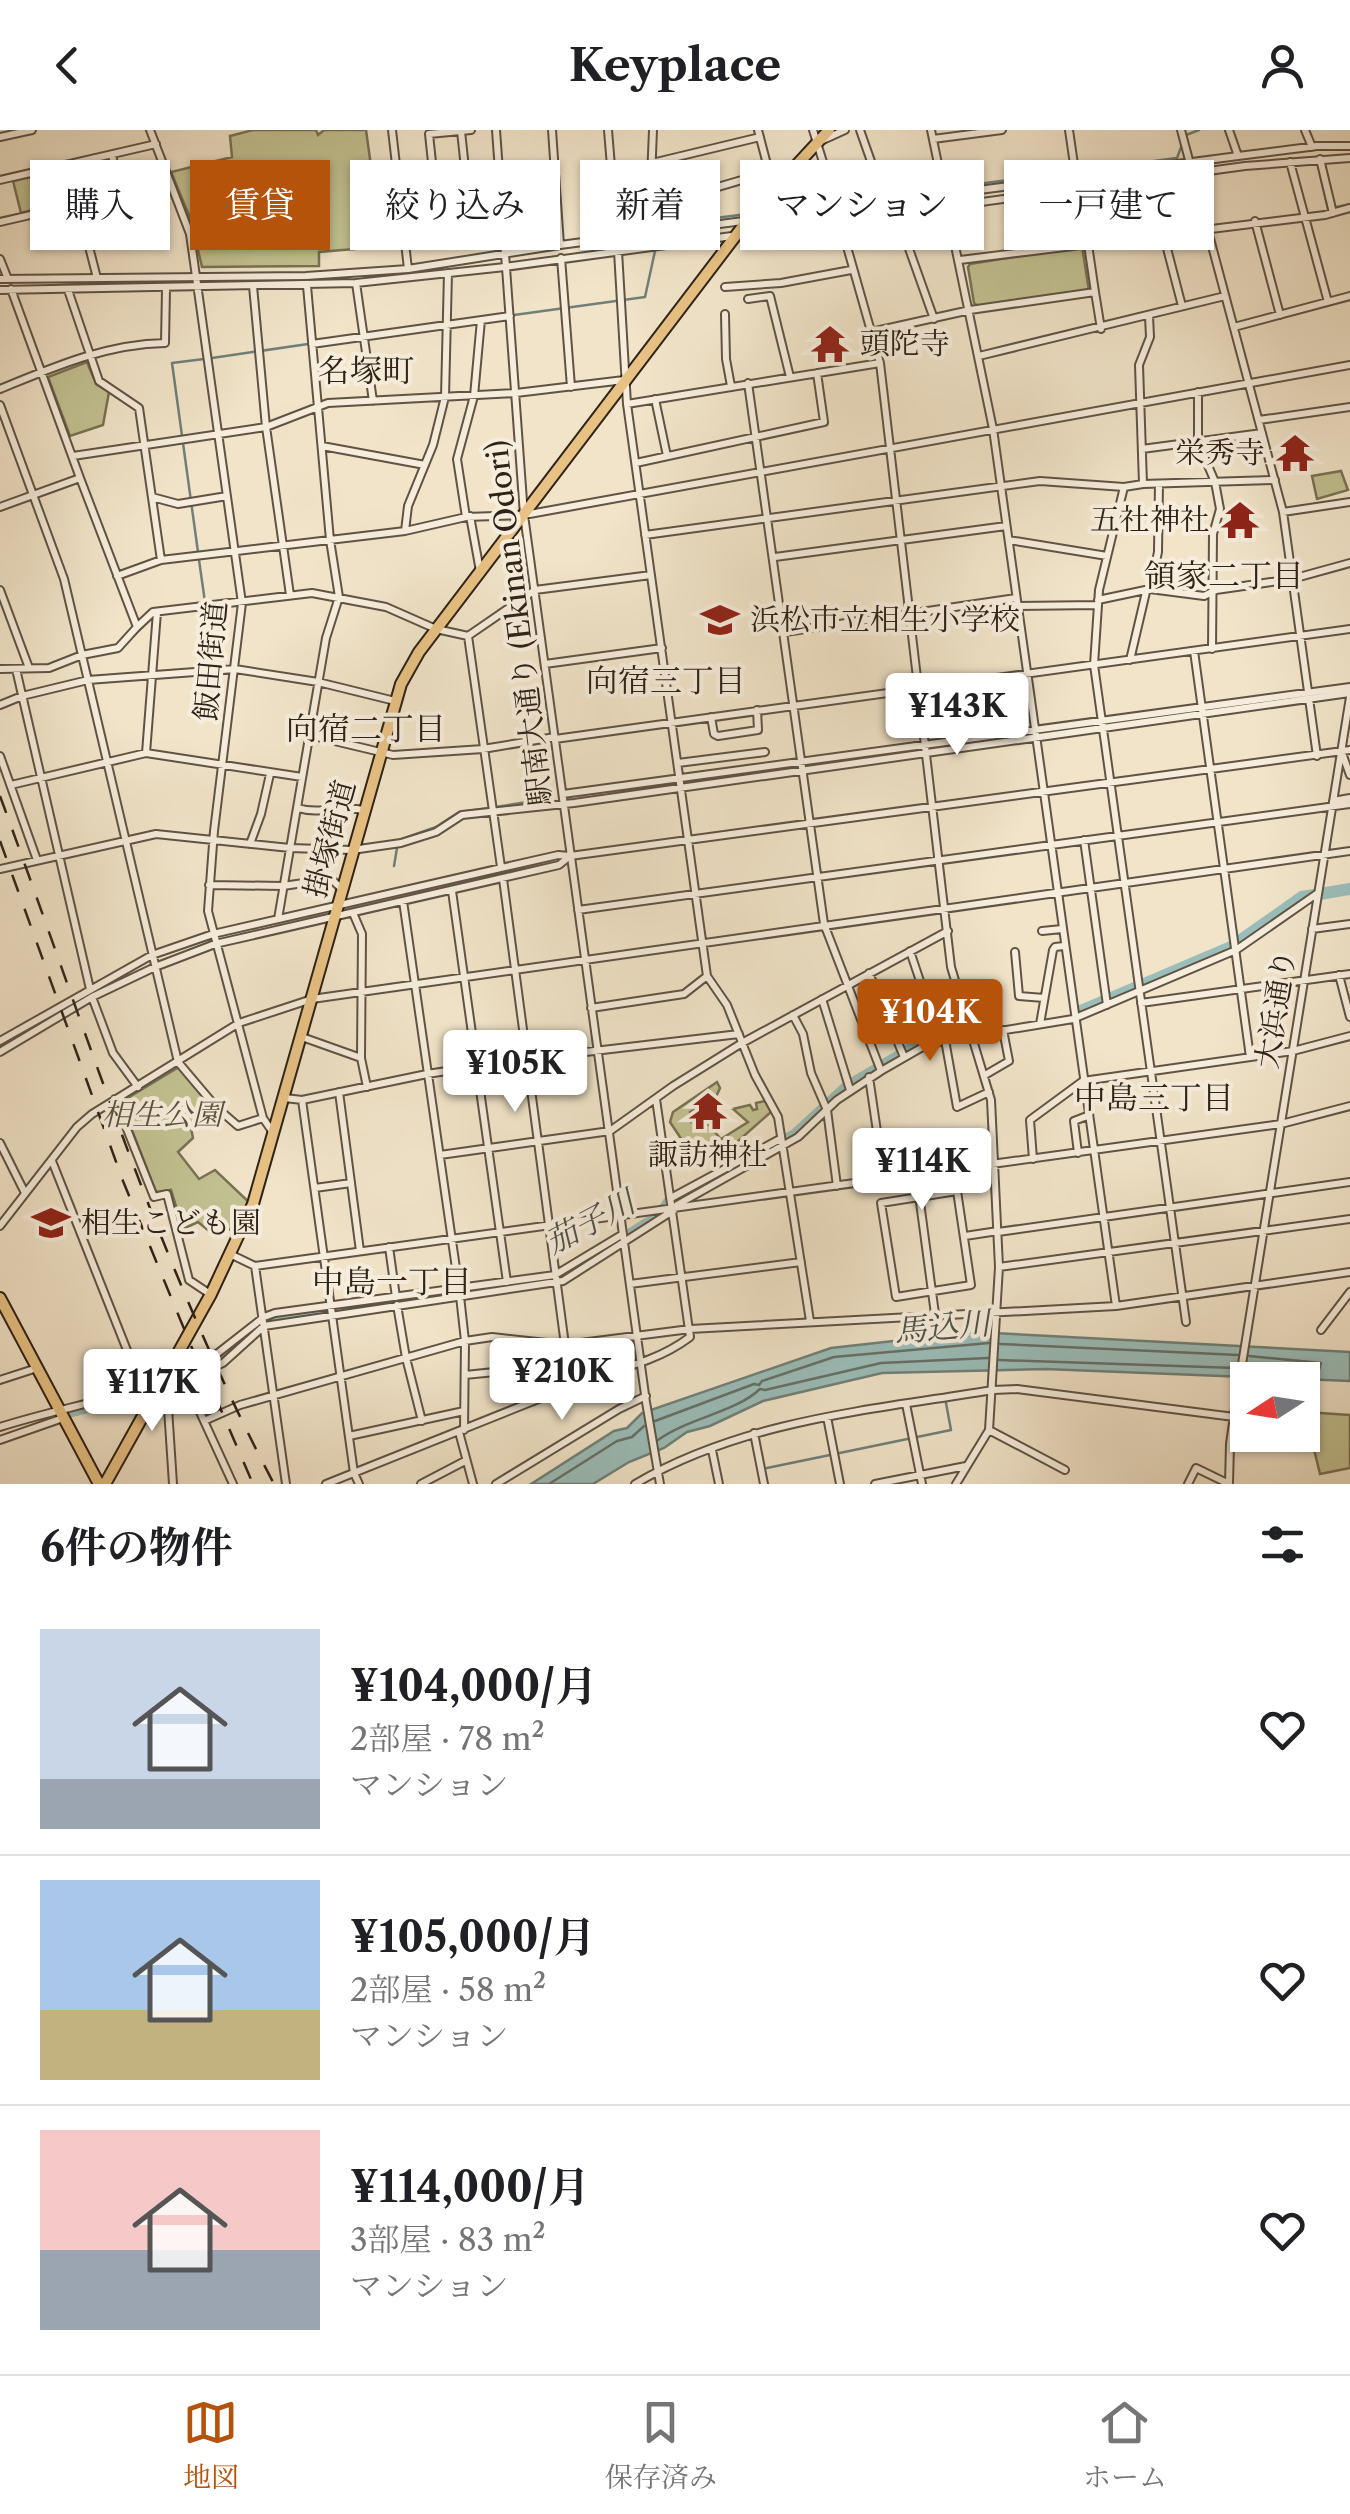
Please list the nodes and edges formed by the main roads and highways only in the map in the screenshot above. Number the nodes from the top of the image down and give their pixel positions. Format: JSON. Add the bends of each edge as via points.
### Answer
{"nodes":[{"id":1,"x":829,"y":130,"type":"edge"},
{"id":2,"x":815,"y":136,"type":"edge"},
{"id":3,"x":0,"y":1298,"type":"edge"},
{"id":4,"x":102,"y":1484,"type":"edge"}],
"edges":[{"from":1,"to":2,"type":"highway","name":"掛塚街道"},
{"from":2,"to":4,"type":"highway","name":"掛塚街道","via":[[419,652],[394,701],[253,1204],[181,1370],[166,1378]]},
{"from":3,"to":4,"type":"highway"}]}
